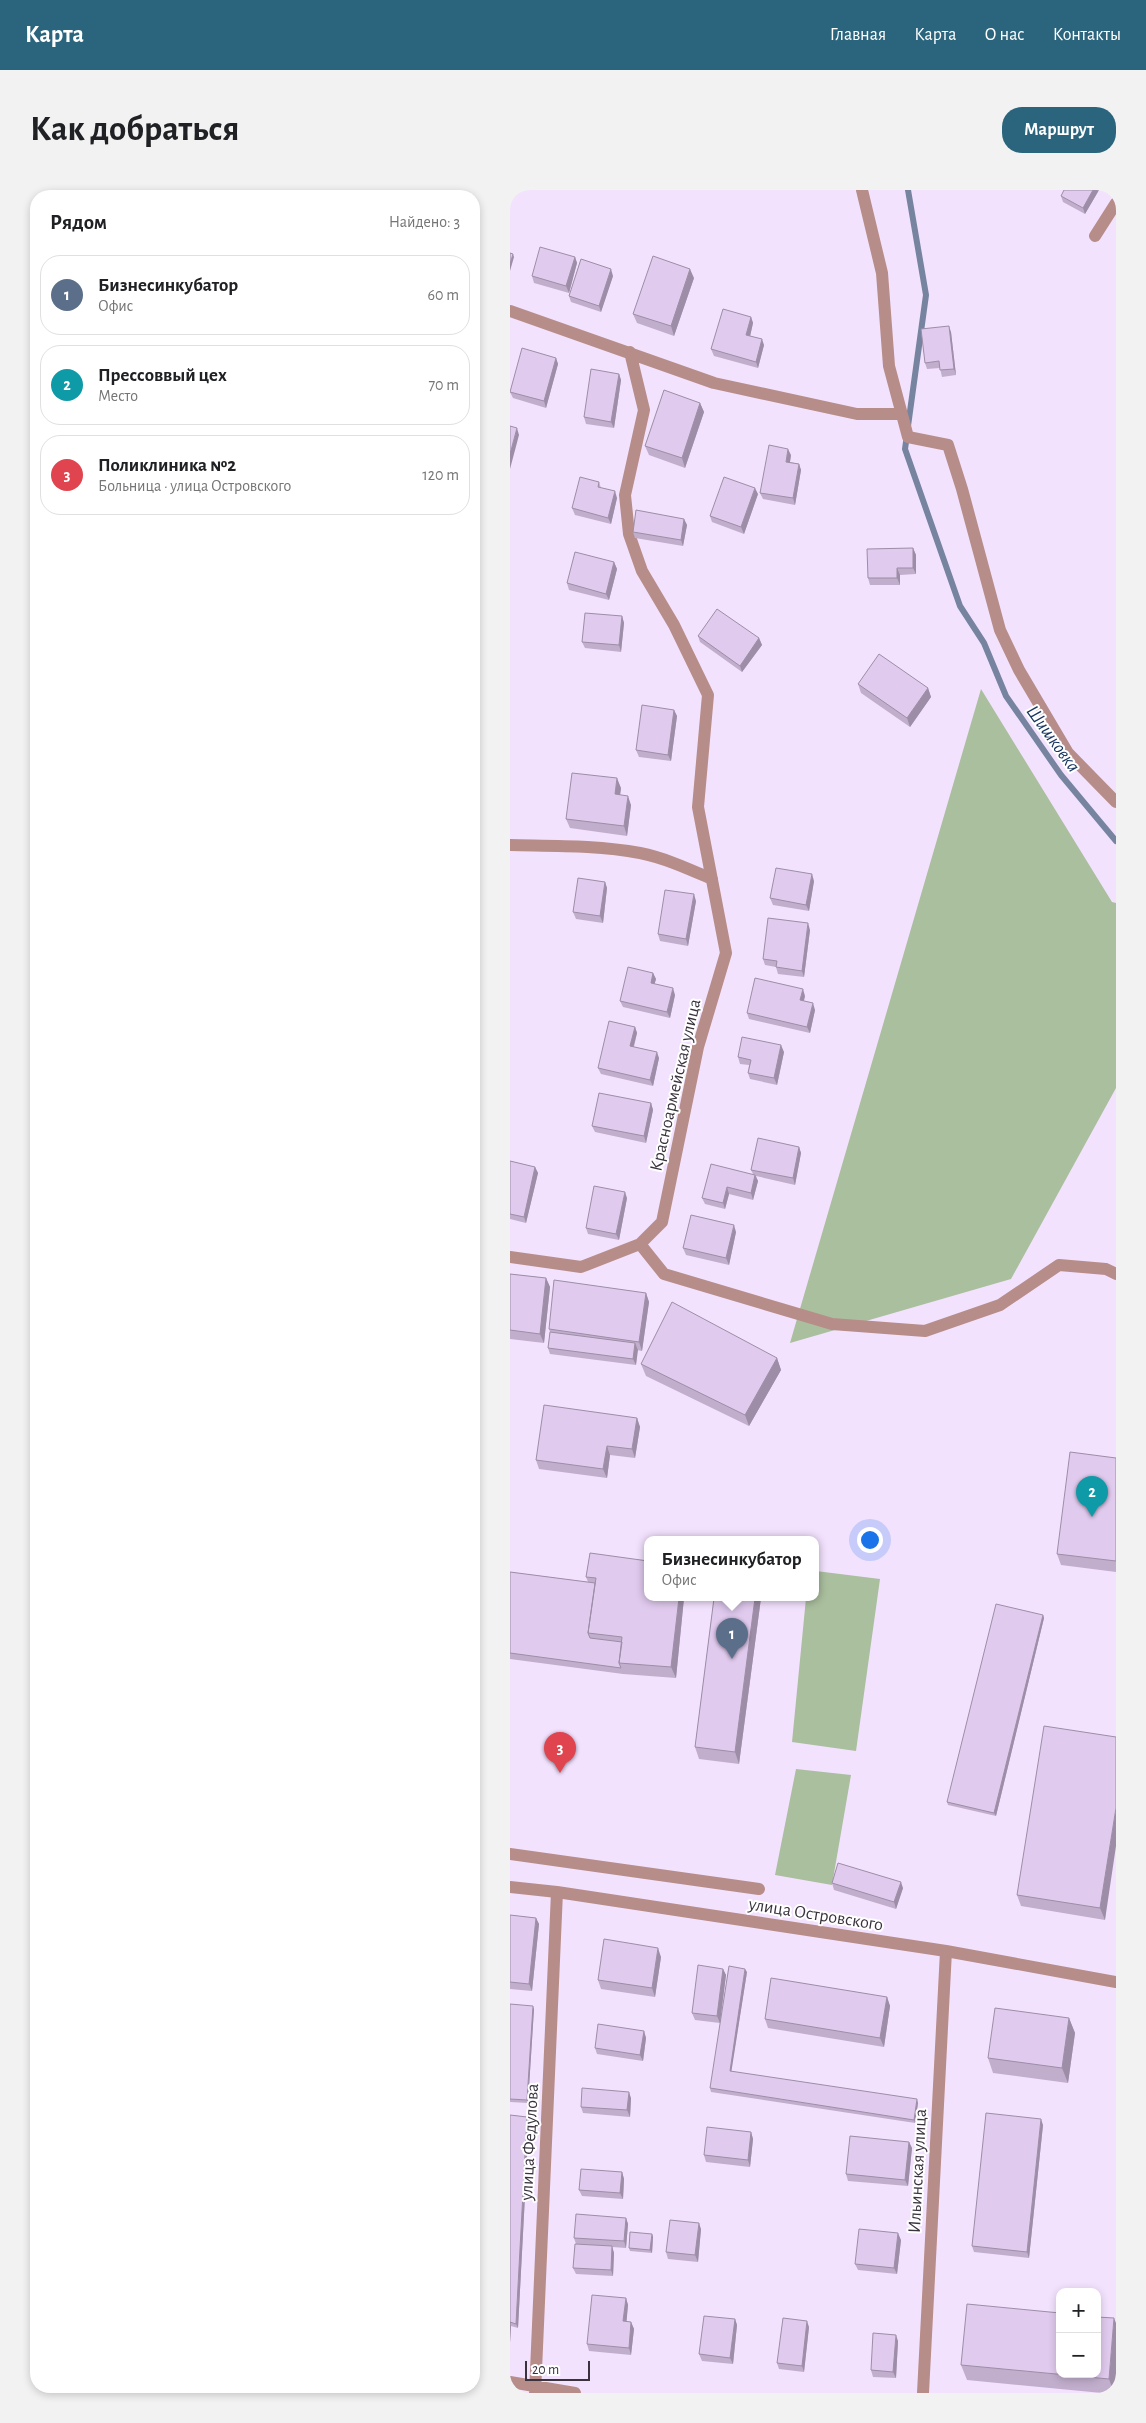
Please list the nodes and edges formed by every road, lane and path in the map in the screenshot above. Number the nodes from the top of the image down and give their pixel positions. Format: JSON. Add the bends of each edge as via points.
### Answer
{"nodes":[{"id":1,"x":862,"y":190,"type":"edge"},
{"id":2,"x":1116,"y":203,"type":"edge"},
{"id":3,"x":1095,"y":236,"type":"dead end"},
{"id":4,"x":510,"y":311,"type":"edge"},
{"id":5,"x":630,"y":352,"type":"junction"},
{"id":6,"x":902,"y":415,"type":"junction"},
{"id":7,"x":1116,"y":802,"type":"edge"},
{"id":8,"x":510,"y":845,"type":"edge"},
{"id":9,"x":712,"y":879,"type":"junction"},
{"id":10,"x":640,"y":1244,"type":"junction"},
{"id":11,"x":510,"y":1257,"type":"edge"},
{"id":12,"x":1116,"y":1274,"type":"edge"},
{"id":13,"x":510,"y":1854,"type":"edge"},
{"id":14,"x":510,"y":1887,"type":"edge"},
{"id":15,"x":759,"y":1889,"type":"dead end"},
{"id":16,"x":557,"y":1892,"type":"junction"},
{"id":17,"x":946,"y":1951,"type":"junction"},
{"id":18,"x":1116,"y":1982,"type":"edge"},
{"id":19,"x":510,"y":2382,"type":"edge"},
{"id":20,"x":535,"y":2390,"type":"edge"},
{"id":21,"x":575,"y":2393,"type":"edge"},
{"id":22,"x":923,"y":2393,"type":"edge"}],
"edges":[{"from":1,"to":6,"type":"street","via":[[882,273],[889,366]]},
{"from":2,"to":3,"type":"street"},
{"from":4,"to":5,"type":"street"},
{"from":5,"to":6,"type":"street","via":[[714,383],[857,414]]},
{"from":5,"to":9,"type":"street","name":"Красноармейская улица","via":[[644,410],[625,495],[629,534],[642,571],[674,625],[708,695],[698,807]]},
{"from":6,"to":7,"type":"street","via":[[908,437],[948,445],[1000,630],[1019,670],[1068,753]]},
{"from":8,"to":9,"type":"street","via":[[640,853]]},
{"from":9,"to":10,"type":"street","name":"Красноармейская улица","via":[[726,953],[698,1047],[662,1222]]},
{"from":10,"to":11,"type":"street","via":[[581,1267]]},
{"from":10,"to":12,"type":"street","via":[[664,1274],[832,1324],[925,1331],[1000,1305],[1059,1265],[1106,1269]]},
{"from":13,"to":15,"type":"street"},
{"from":14,"to":16,"type":"street","name":"улица Островского"},
{"from":16,"to":17,"type":"street","name":"улица Островского"},
{"from":16,"to":20,"type":"street","name":"улица Федулова"},
{"from":17,"to":18,"type":"street","name":"улица Островского"},
{"from":17,"to":22,"type":"street","name":"Ильинская улица"},
{"from":19,"to":20,"type":"street"},
{"from":20,"to":21,"type":"street"}]}
